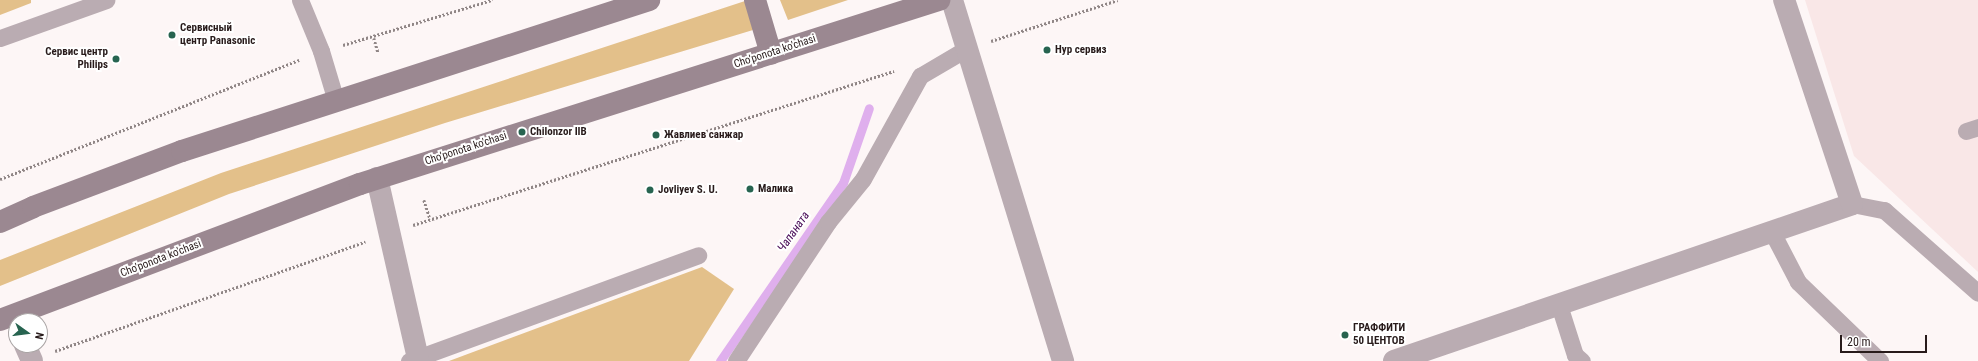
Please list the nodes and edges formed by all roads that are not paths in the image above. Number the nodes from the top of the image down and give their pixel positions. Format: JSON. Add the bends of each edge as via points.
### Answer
{"nodes":[{"id":1,"x":106,"y":0,"type":"edge"},
{"id":2,"x":300,"y":0,"type":"edge"},
{"id":3,"x":649,"y":0,"type":"edge"},
{"id":4,"x":755,"y":0,"type":"edge"},
{"id":5,"x":939,"y":0,"type":"edge"},
{"id":6,"x":952,"y":0,"type":"edge"},
{"id":7,"x":1784,"y":0,"type":"edge"},
{"id":8,"x":0,"y":38,"type":"edge"},
{"id":9,"x":966,"y":49,"type":"junction"},
{"id":10,"x":772,"y":54,"type":"junction"},
{"id":11,"x":336,"y":101,"type":"junction"},
{"id":12,"x":377,"y":178,"type":"junction"},
{"id":13,"x":1852,"y":204,"type":"junction"},
{"id":14,"x":0,"y":222,"type":"edge"},
{"id":15,"x":1772,"y":232,"type":"junction"},
{"id":16,"x":698,"y":255,"type":"dead end"},
{"id":17,"x":1978,"y":293,"type":"edge"},
{"id":18,"x":1559,"y":304,"type":"junction"},
{"id":19,"x":27,"y":313,"type":"edge"},
{"id":20,"x":414,"y":359,"type":"edge"},
{"id":21,"x":1399,"y":360,"type":"edge"},
{"id":22,"x":736,"y":361,"type":"edge"},
{"id":23,"x":1063,"y":361,"type":"edge"},
{"id":24,"x":1582,"y":361,"type":"edge"},
{"id":25,"x":1880,"y":361,"type":"edge"}],
"edges":[{"from":1,"to":8,"type":"lane"},
{"from":2,"to":11,"type":"lane","via":[[321,51]]},
{"from":3,"to":11,"type":"main road"},
{"from":4,"to":10,"type":"main road"},
{"from":5,"to":10,"type":"main road","name":"Cho'ponota ko'chasi"},
{"from":6,"to":9,"type":"street"},
{"from":7,"to":13,"type":"street"},
{"from":9,"to":22,"type":"lane","via":[[920,76],[863,179],[828,222]]},
{"from":9,"to":23,"type":"street"},
{"from":10,"to":12,"type":"main road","name":"Cho'ponota ko'chasi"},
{"from":11,"to":14,"type":"main road","via":[[182,151]]},
{"from":12,"to":19,"type":"main road","name":"Cho'ponota ko'chasi"},
{"from":12,"to":20,"type":"street"},
{"from":13,"to":15,"type":"street"},
{"from":13,"to":17,"type":"lane","via":[[1884,210]]},
{"from":15,"to":18,"type":"street"},
{"from":15,"to":25,"type":"lane","via":[[1798,282]]},
{"from":16,"to":20,"type":"lane"},
{"from":18,"to":21,"type":"street"},
{"from":18,"to":24,"type":"lane","via":[[1575,355]]}]}
